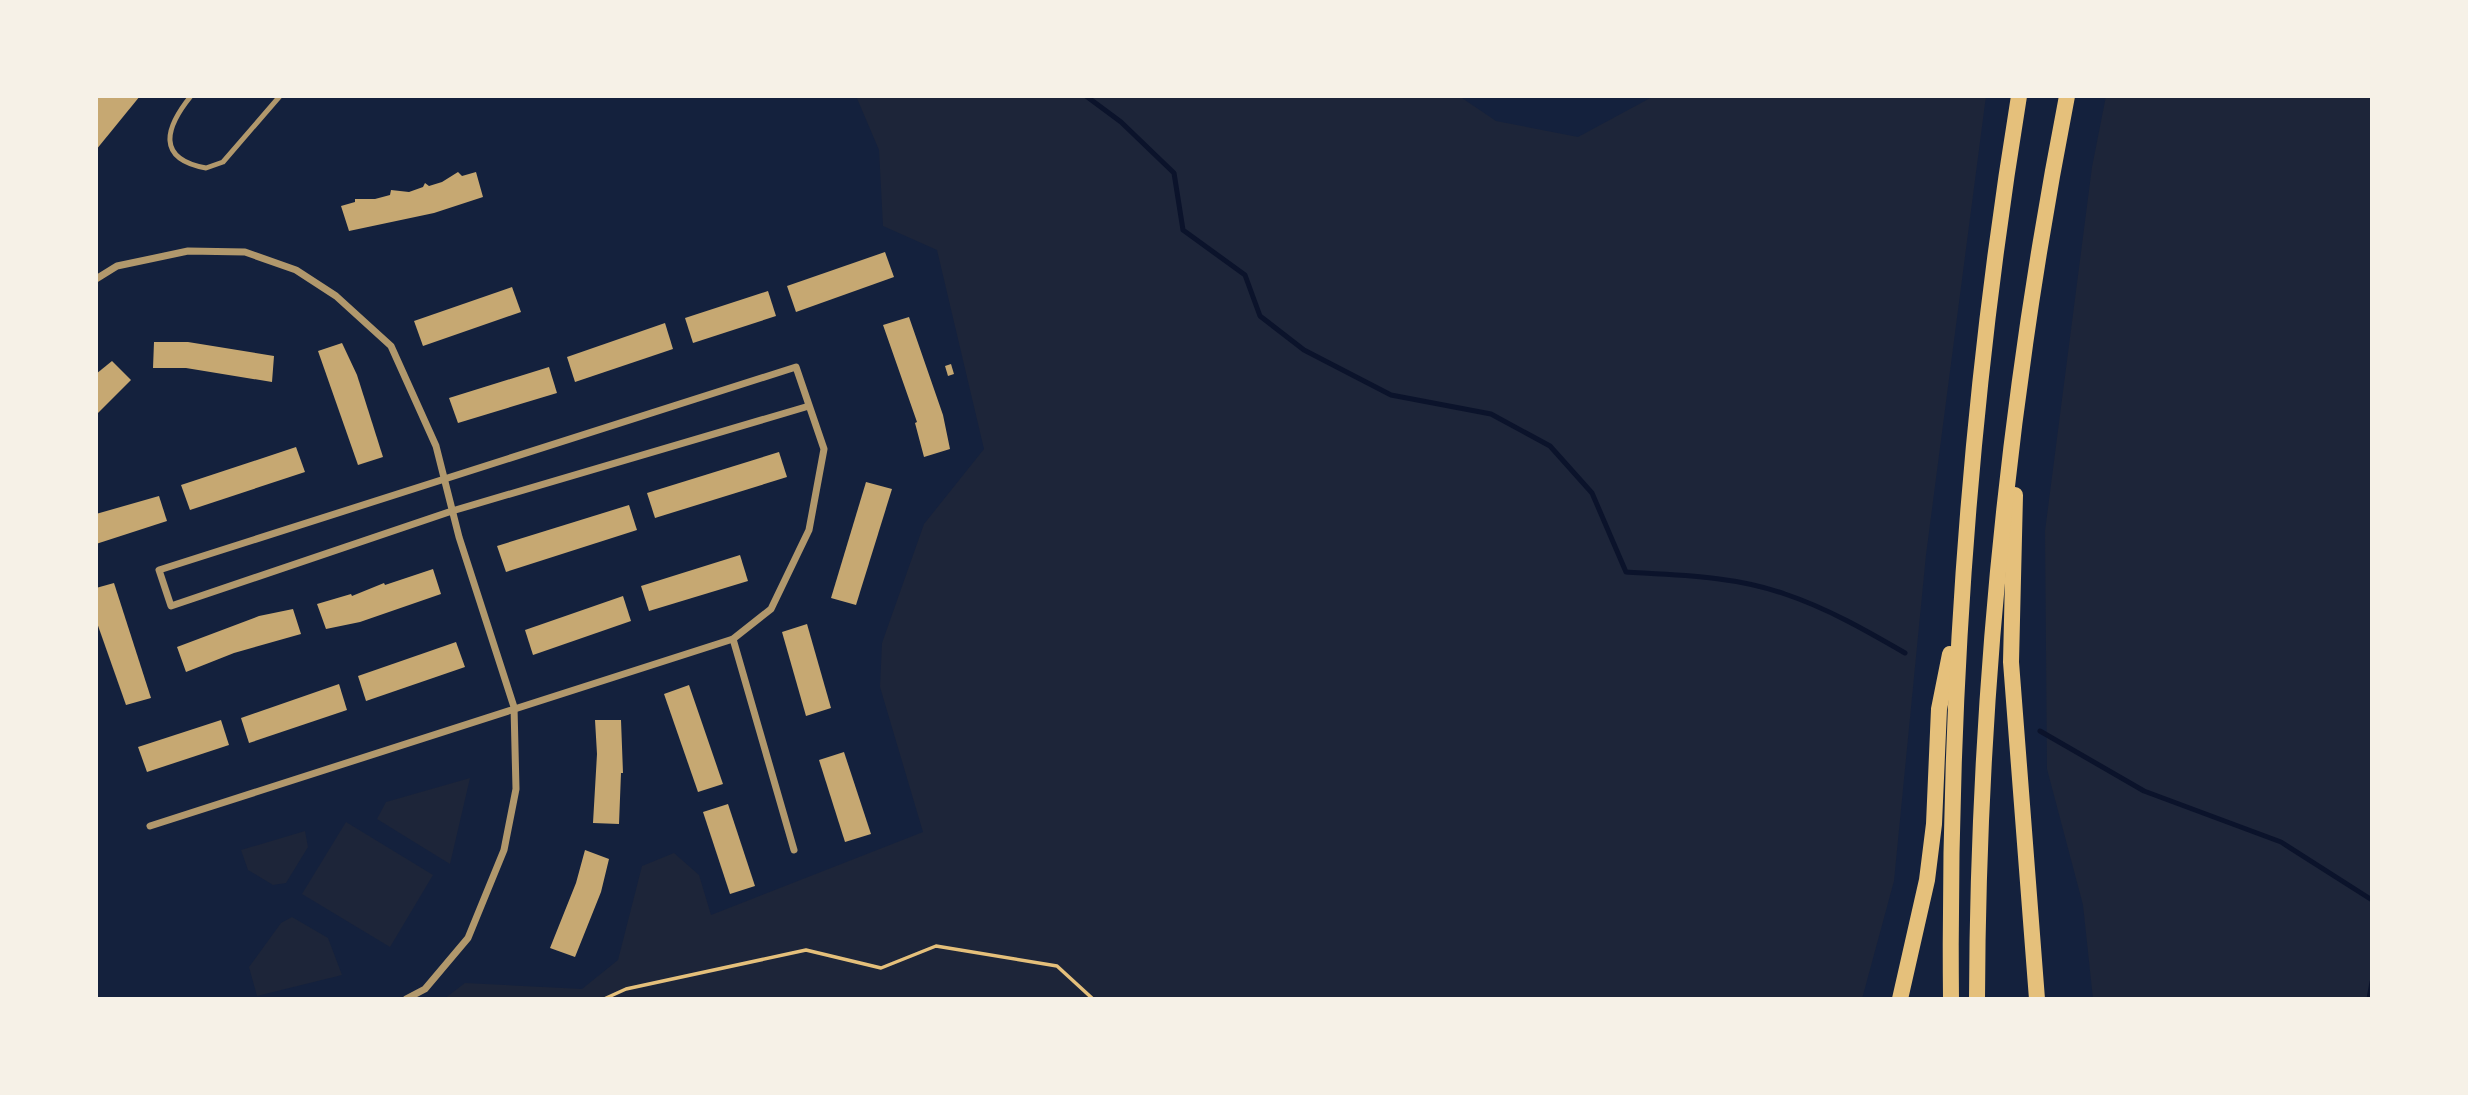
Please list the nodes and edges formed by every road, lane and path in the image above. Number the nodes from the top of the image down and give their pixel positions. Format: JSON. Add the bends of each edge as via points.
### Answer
{"nodes":[{"id":1,"x":191,"y":96,"type":"edge"},
{"id":2,"x":280,"y":96,"type":"edge"},
{"id":3,"x":2019,"y":96,"type":"edge"},
{"id":4,"x":2067,"y":96,"type":"edge"},
{"id":5,"x":96,"y":279,"type":"edge"},
{"id":6,"x":809,"y":406,"type":"junction"},
{"id":7,"x":2013,"y":432,"type":"junction"},
{"id":8,"x":444,"y":478,"type":"junction"},
{"id":9,"x":452,"y":511,"type":"junction"},
{"id":10,"x":1960,"y":604,"type":"junction"},
{"id":11,"x":733,"y":639,"type":"junction"},
{"id":12,"x":514,"y":707,"type":"junction"},
{"id":13,"x":150,"y":826,"type":"dead end"},
{"id":14,"x":794,"y":850,"type":"dead end"},
{"id":15,"x":405,"y":999,"type":"edge"},
{"id":16,"x":604,"y":999,"type":"edge"},
{"id":17,"x":1093,"y":999,"type":"edge"},
{"id":18,"x":1900,"y":999,"type":"edge"},
{"id":19,"x":1951,"y":999,"type":"edge"},
{"id":20,"x":1977,"y":999,"type":"edge"},
{"id":21,"x":2037,"y":999,"type":"edge"}],
"edges":[{"from":1,"to":2,"type":"lane","via":[[169,131],[169,146],[179,159],[206,169],[223,162]]},
{"from":3,"to":10,"type":"highway","via":[[1986,327]]},
{"from":4,"to":7,"type":"highway"},
{"from":5,"to":8,"type":"street","via":[[117,266],[188,251],[245,252],[296,270],[336,296],[391,346],[436,446]]},
{"from":6,"to":8,"type":"street","via":[[796,367]]},
{"from":6,"to":9,"type":"street"},
{"from":6,"to":11,"type":"street","via":[[824,449],[808,530],[771,609]]},
{"from":7,"to":20,"type":"highway","via":[[1985,745]]},
{"from":7,"to":21,"type":"highway","via":[[2016,544],[2011,662]]},
{"from":8,"to":9,"type":"street"},
{"from":8,"to":9,"type":"street","via":[[159,570],[171,606]]},
{"from":9,"to":12,"type":"street"},
{"from":10,"to":18,"type":"highway","via":[[1939,709],[1927,880]]},
{"from":10,"to":19,"type":"highway","via":[[1951,820]]},
{"from":11,"to":12,"type":"street"},
{"from":11,"to":14,"type":"street"},
{"from":12,"to":13,"type":"street"},
{"from":12,"to":15,"type":"street","via":[[516,789],[504,850],[468,938],[425,989]]},
{"from":16,"to":17,"type":"path","via":[[626,989],[806,950],[881,968],[936,946],[1057,966]]}]}
